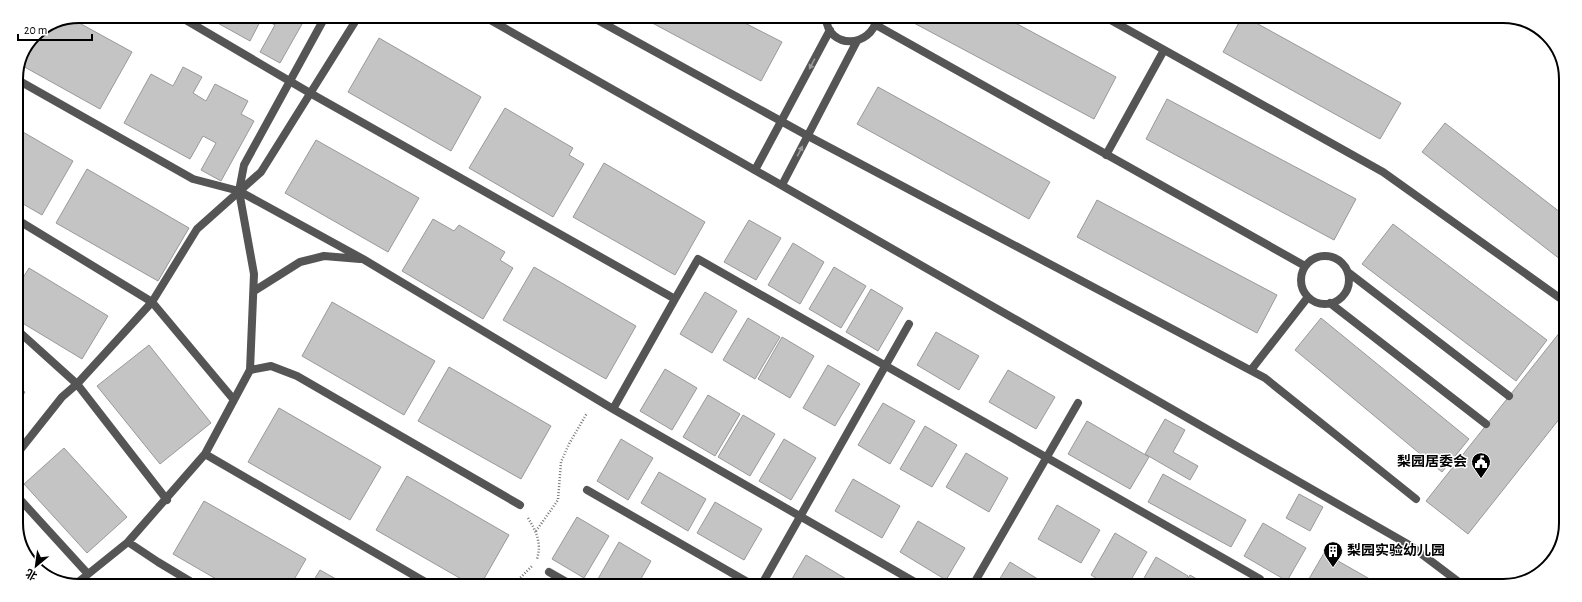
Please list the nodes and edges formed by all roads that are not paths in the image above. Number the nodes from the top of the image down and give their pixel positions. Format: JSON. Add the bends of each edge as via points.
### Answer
{"nodes":[{"id":1,"x":191,"y":23,"type":"edge"},
{"id":2,"x":322,"y":23,"type":"edge"},
{"id":3,"x":354,"y":23,"type":"edge"},
{"id":4,"x":496,"y":23,"type":"edge"},
{"id":5,"x":603,"y":23,"type":"edge"},
{"id":6,"x":828,"y":23,"type":"edge"},
{"id":7,"x":875,"y":23,"type":"edge"},
{"id":8,"x":878,"y":23,"type":"edge"},
{"id":9,"x":1115,"y":23,"type":"edge"},
{"id":10,"x":830,"y":30,"type":"junction"},
{"id":11,"x":856,"y":41,"type":"junction"},
{"id":12,"x":1164,"y":50,"type":"junction"},
{"id":13,"x":289,"y":81,"type":"junction"},
{"id":14,"x":23,"y":83,"type":"edge"},
{"id":15,"x":310,"y":93,"type":"junction"},
{"id":16,"x":781,"y":122,"type":"junction"},
{"id":17,"x":808,"y":136,"type":"junction"},
{"id":18,"x":1106,"y":155,"type":"junction"},
{"id":19,"x":755,"y":170,"type":"junction"},
{"id":20,"x":782,"y":185,"type":"junction"},
{"id":21,"x":239,"y":191,"type":"junction"},
{"id":22,"x":23,"y":223,"type":"edge"},
{"id":23,"x":363,"y":259,"type":"junction"},
{"id":24,"x":1305,"y":266,"type":"junction"},
{"id":25,"x":1348,"y":273,"type":"junction"},
{"id":26,"x":254,"y":292,"type":"junction"},
{"id":27,"x":1308,"y":297,"type":"junction"},
{"id":28,"x":1559,"y":297,"type":"edge"},
{"id":29,"x":675,"y":299,"type":"junction"},
{"id":30,"x":152,"y":302,"type":"junction"},
{"id":31,"x":1330,"y":303,"type":"junction"},
{"id":32,"x":909,"y":324,"type":"dead end"},
{"id":33,"x":23,"y":336,"type":"edge"},
{"id":34,"x":886,"y":366,"type":"junction"},
{"id":35,"x":250,"y":370,"type":"junction"},
{"id":36,"x":1251,"y":370,"type":"junction"},
{"id":37,"x":77,"y":384,"type":"junction"},
{"id":38,"x":1509,"y":396,"type":"dead end"},
{"id":39,"x":234,"y":400,"type":"junction"},
{"id":40,"x":1078,"y":403,"type":"dead end"},
{"id":41,"x":613,"y":409,"type":"junction"},
{"id":42,"x":1486,"y":424,"type":"dead end"},
{"id":43,"x":23,"y":446,"type":"edge"},
{"id":44,"x":205,"y":454,"type":"junction"},
{"id":45,"x":1048,"y":458,"type":"junction"},
{"id":46,"x":587,"y":490,"type":"dead end"},
{"id":47,"x":1416,"y":499,"type":"dead end"},
{"id":48,"x":167,"y":500,"type":"junction"},
{"id":49,"x":23,"y":503,"type":"edge"},
{"id":50,"x":520,"y":505,"type":"road end"},
{"id":51,"x":801,"y":516,"type":"junction"},
{"id":52,"x":128,"y":542,"type":"junction"},
{"id":53,"x":549,"y":572,"type":"dead end"},
{"id":54,"x":88,"y":574,"type":"junction"},
{"id":55,"x":82,"y":579,"type":"edge"},
{"id":56,"x":186,"y":579,"type":"edge"},
{"id":57,"x":418,"y":579,"type":"edge"},
{"id":58,"x":561,"y":579,"type":"edge"},
{"id":59,"x":742,"y":579,"type":"edge"},
{"id":60,"x":765,"y":579,"type":"edge"},
{"id":61,"x":910,"y":579,"type":"edge"},
{"id":62,"x":976,"y":579,"type":"edge"},
{"id":63,"x":1260,"y":579,"type":"dead end"},
{"id":64,"x":1455,"y":579,"type":"edge"}],
"edges":[{"from":1,"to":13,"type":"street"},
{"from":2,"to":13,"type":"street"},
{"from":3,"to":15,"type":"street"},
{"from":4,"to":19,"type":"street"},
{"from":5,"to":16,"type":"street"},
{"from":6,"to":10,"type":"street"},
{"from":7,"to":11,"type":"street","via":[[868,36]]},
{"from":8,"to":18,"type":"street"},
{"from":9,"to":12,"type":"street"},
{"from":10,"to":11,"type":"street","via":[[841,40]]},
{"from":10,"to":16,"type":"street","one_way":true},
{"from":11,"to":17,"type":"street"},
{"from":12,"to":18,"type":"street"},
{"from":12,"to":28,"type":"street","via":[[1384,172]]},
{"from":13,"to":15,"type":"street"},
{"from":13,"to":21,"type":"street","via":[[244,165]]},
{"from":14,"to":21,"type":"street","via":[[193,179]]},
{"from":15,"to":21,"type":"street","via":[[261,172]]},
{"from":15,"to":29,"type":"street"},
{"from":16,"to":17,"type":"street"},
{"from":16,"to":19,"type":"street"},
{"from":20,"to":17,"type":"street","one_way":true},
{"from":17,"to":36,"type":"street"},
{"from":18,"to":24,"type":"street"},
{"from":19,"to":20,"type":"street"},
{"from":20,"to":64,"type":"street","via":[[1411,546]]},
{"from":21,"to":23,"type":"street"},
{"from":21,"to":26,"type":"street","via":[[254,274]]},
{"from":21,"to":30,"type":"street","via":[[197,229]]},
{"from":22,"to":30,"type":"street"},
{"from":23,"to":26,"type":"street","via":[[324,256],[300,262]]},
{"from":23,"to":41,"type":"street"},
{"from":24,"to":25,"type":"street","via":[[1317,256],[1325,255],[1339,260]]},
{"from":24,"to":27,"type":"street","via":[[1301,282]]},
{"from":25,"to":31,"type":"street","via":[[1348,288],[1338,300]]},
{"from":25,"to":38,"type":"street"},
{"from":26,"to":35,"type":"street"},
{"from":27,"to":31,"type":"street","via":[[1318,302]]},
{"from":27,"to":36,"type":"street"},
{"from":29,"to":34,"type":"street","via":[[698,259]]},
{"from":29,"to":41,"type":"street"},
{"from":30,"to":37,"type":"street"},
{"from":30,"to":39,"type":"street"},
{"from":31,"to":42,"type":"street"},
{"from":32,"to":34,"type":"street"},
{"from":33,"to":37,"type":"street"},
{"from":34,"to":45,"type":"street"},
{"from":34,"to":51,"type":"street"},
{"from":35,"to":39,"type":"street"},
{"from":35,"to":50,"type":"street","via":[[271,366],[297,376]]},
{"from":36,"to":47,"type":"street","via":[[1265,378]]},
{"from":37,"to":43,"type":"street","via":[[62,397]]},
{"from":37,"to":48,"type":"street"},
{"from":39,"to":44,"type":"street"},
{"from":40,"to":45,"type":"street"},
{"from":41,"to":51,"type":"street"},
{"from":44,"to":48,"type":"street"},
{"from":44,"to":57,"type":"street"},
{"from":45,"to":62,"type":"street"},
{"from":45,"to":63,"type":"street"},
{"from":46,"to":59,"type":"street"},
{"from":48,"to":52,"type":"street"},
{"from":49,"to":54,"type":"street"},
{"from":51,"to":60,"type":"street"},
{"from":51,"to":61,"type":"street"},
{"from":52,"to":54,"type":"street"},
{"from":52,"to":56,"type":"street"},
{"from":53,"to":58,"type":"street"},
{"from":54,"to":55,"type":"street"}]}
